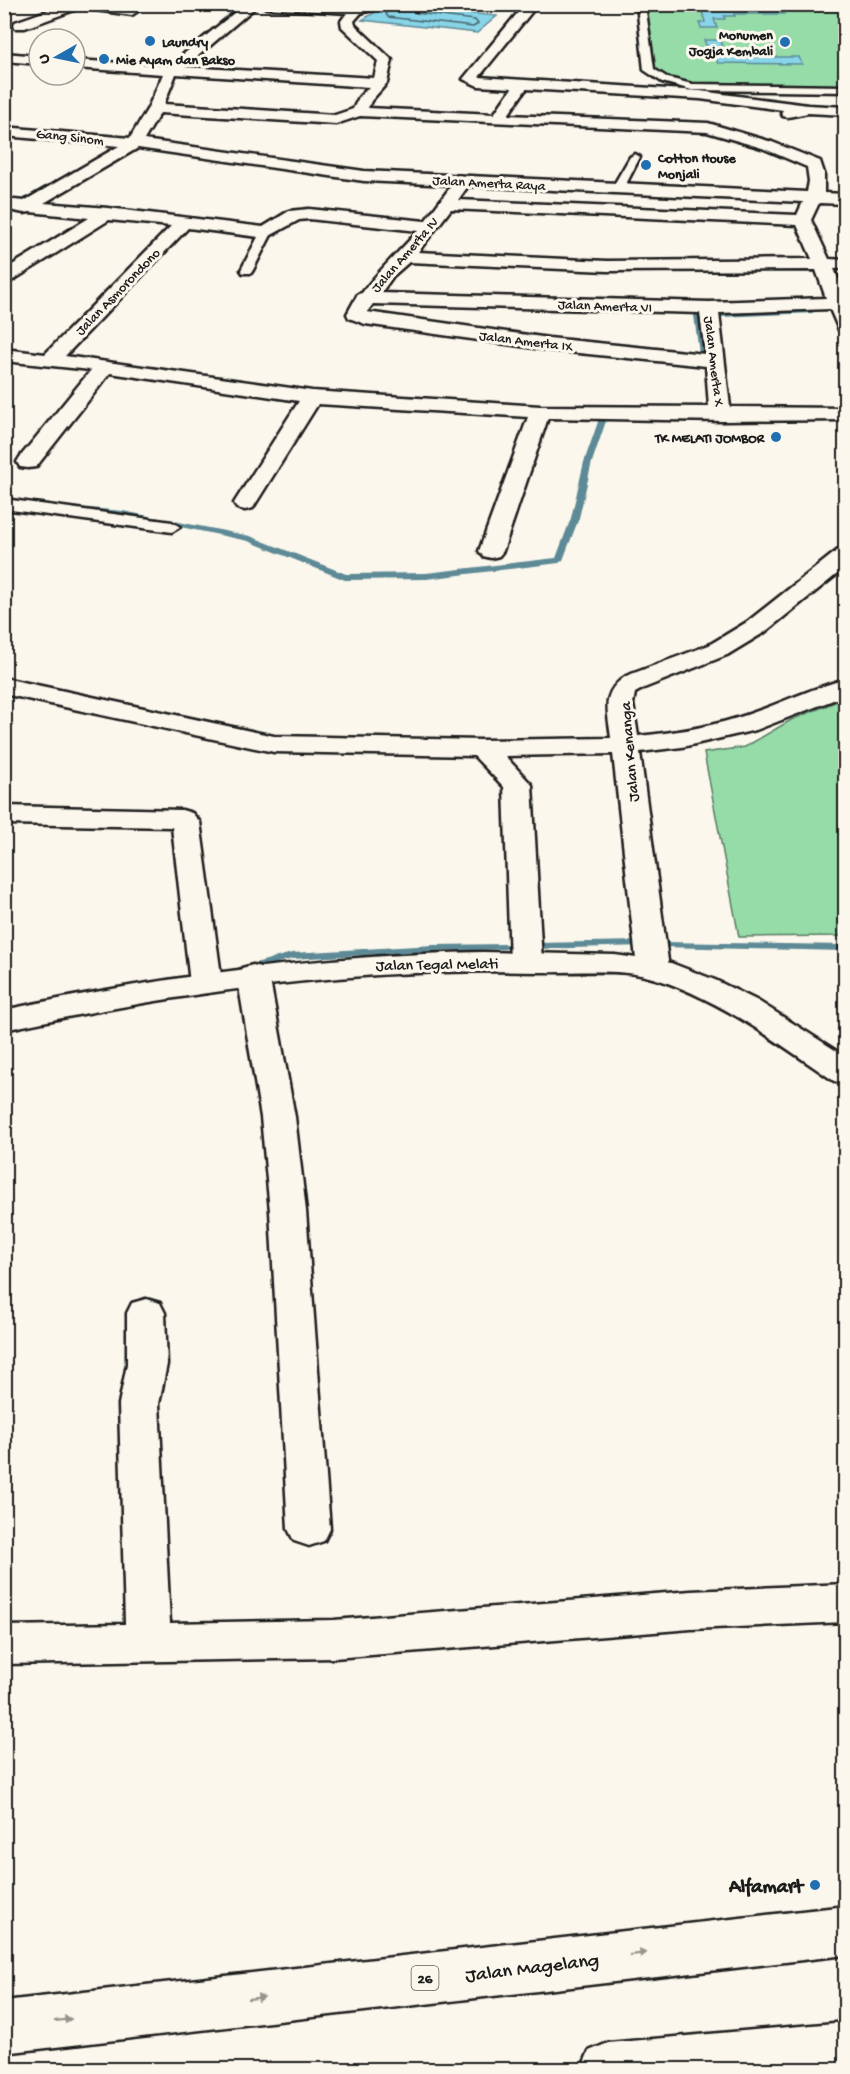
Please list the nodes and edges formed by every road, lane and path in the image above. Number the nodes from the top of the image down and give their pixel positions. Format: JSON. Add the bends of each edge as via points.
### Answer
{"nodes":[{"id":1,"x":253,"y":4,"type":"edge"},
{"id":2,"x":266,"y":4,"type":"edge"},
{"id":3,"x":378,"y":4,"type":"edge"},
{"id":4,"x":532,"y":4,"type":"edge"},
{"id":5,"x":641,"y":4,"type":"edge"},
{"id":6,"x":76,"y":5,"type":"edge"},
{"id":7,"x":137,"y":8,"type":"edge"},
{"id":8,"x":357,"y":10,"type":"junction"},
{"id":9,"x":4,"y":16,"type":"edge"},
{"id":10,"x":34,"y":19,"type":"junction"},
{"id":11,"x":107,"y":23,"type":"dead end"},
{"id":12,"x":20,"y":25,"type":"dead end"},
{"id":13,"x":4,"y":57,"type":"edge"},
{"id":14,"x":27,"y":59,"type":"edge"},
{"id":15,"x":87,"y":64,"type":"edge"},
{"id":16,"x":171,"y":71,"type":"junction"},
{"id":17,"x":380,"y":82,"type":"junction"},
{"id":18,"x":522,"y":85,"type":"junction"},
{"id":19,"x":846,"y":89,"type":"edge"},
{"id":20,"x":155,"y":108,"type":"junction"},
{"id":21,"x":808,"y":109,"type":"junction"},
{"id":22,"x":846,"y":111,"type":"edge"},
{"id":23,"x":359,"y":112,"type":"junction"},
{"id":24,"x":766,"y":118,"type":"dead end"},
{"id":25,"x":498,"y":119,"type":"junction"},
{"id":26,"x":747,"y":123,"type":"dead end"},
{"id":27,"x":719,"y":130,"type":"junction"},
{"id":28,"x":4,"y":131,"type":"edge"},
{"id":29,"x":135,"y":143,"type":"junction"},
{"id":30,"x":635,"y":157,"type":"dead end"},
{"id":31,"x":463,"y":181,"type":"junction"},
{"id":32,"x":618,"y":188,"type":"junction"},
{"id":33,"x":815,"y":197,"type":"junction"},
{"id":34,"x":846,"y":199,"type":"edge"},
{"id":35,"x":4,"y":204,"type":"edge"},
{"id":36,"x":446,"y":204,"type":"junction"},
{"id":37,"x":28,"y":205,"type":"junction"},
{"id":38,"x":108,"y":213,"type":"junction"},
{"id":39,"x":4,"y":220,"type":"edge"},
{"id":40,"x":802,"y":220,"type":"junction"},
{"id":41,"x":184,"y":222,"type":"junction"},
{"id":42,"x":430,"y":227,"type":"junction"},
{"id":43,"x":266,"y":233,"type":"junction"},
{"id":44,"x":601,"y":246,"type":"dead end"},
{"id":45,"x":405,"y":257,"type":"junction"},
{"id":46,"x":823,"y":264,"type":"junction"},
{"id":47,"x":846,"y":264,"type":"edge"},
{"id":48,"x":607,"y":266,"type":"junction"},
{"id":49,"x":248,"y":270,"type":"dead end"},
{"id":50,"x":4,"y":278,"type":"edge"},
{"id":51,"x":365,"y":298,"type":"junction"},
{"id":52,"x":842,"y":303,"type":"edge"},
{"id":53,"x":709,"y":308,"type":"junction"},
{"id":54,"x":846,"y":326,"type":"edge"},
{"id":55,"x":4,"y":355,"type":"edge"},
{"id":56,"x":50,"y":360,"type":"junction"},
{"id":57,"x":716,"y":361,"type":"junction"},
{"id":58,"x":105,"y":366,"type":"junction"},
{"id":59,"x":312,"y":397,"type":"junction"},
{"id":60,"x":540,"y":412,"type":"junction"},
{"id":61,"x":846,"y":414,"type":"edge"},
{"id":62,"x":723,"y":415,"type":"junction"},
{"id":63,"x":27,"y":462,"type":"dead end"},
{"id":64,"x":245,"y":503,"type":"dead end"},
{"id":65,"x":4,"y":504,"type":"edge"},
{"id":66,"x":172,"y":527,"type":"dead end"},
{"id":67,"x":490,"y":551,"type":"dead end"},
{"id":68,"x":846,"y":555,"type":"edge"},
{"id":69,"x":5,"y":687,"type":"edge"},
{"id":70,"x":846,"y":687,"type":"edge"},
{"id":71,"x":626,"y":746,"type":"junction"},
{"id":72,"x":481,"y":748,"type":"junction"},
{"id":73,"x":4,"y":815,"type":"edge"},
{"id":74,"x":526,"y":962,"type":"junction"},
{"id":75,"x":652,"y":968,"type":"junction"},
{"id":76,"x":254,"y":975,"type":"junction"},
{"id":77,"x":206,"y":983,"type":"junction"},
{"id":78,"x":4,"y":1020,"type":"edge"},
{"id":79,"x":846,"y":1073,"type":"edge"},
{"id":80,"x":146,"y":1312,"type":"dead end"},
{"id":81,"x":309,"y":1529,"type":"dead end"},
{"id":82,"x":846,"y":1603,"type":"edge"},
{"id":83,"x":148,"y":1642,"type":"junction"},
{"id":84,"x":4,"y":1645,"type":"edge"},
{"id":85,"x":846,"y":1930,"type":"edge"},
{"id":86,"x":4,"y":2026,"type":"edge"},
{"id":87,"x":846,"y":2048,"type":"edge"},
{"id":88,"x":608,"y":2070,"type":"edge"}],
"edges":[{"from":1,"to":16,"type":"main road"},
{"from":2,"to":8,"type":"main road"},
{"from":3,"to":8,"type":"main road"},
{"from":4,"to":18,"type":"main road","via":[[470,79]]},
{"from":5,"to":19,"type":"lane","via":[[649,70],[665,80],[692,87]]},
{"from":6,"to":7,"type":"main road"},
{"from":6,"to":10,"type":"main road"},
{"from":7,"to":11,"type":"main road"},
{"from":8,"to":17,"type":"main road","via":[[347,21],[385,60]]},
{"from":9,"to":10,"type":"main road"},
{"from":10,"to":12,"type":"main road"},
{"from":13,"to":14,"type":"main road"},
{"from":15,"to":16,"type":"main road"},
{"from":16,"to":17,"type":"main road"},
{"from":16,"to":20,"type":"main road"},
{"from":17,"to":23,"type":"main road"},
{"from":18,"to":21,"type":"main road","via":[[700,95]]},
{"from":18,"to":25,"type":"main road"},
{"from":20,"to":23,"type":"main road","via":[[336,120]]},
{"from":20,"to":29,"type":"main road"},
{"from":21,"to":22,"type":"main road"},
{"from":21,"to":24,"type":"main road"},
{"from":23,"to":25,"type":"main road"},
{"from":25,"to":27,"type":"main road"},
{"from":26,"to":27,"type":"main road"},
{"from":27,"to":33,"type":"main road","via":[[814,164],[819,179]]},
{"from":28,"to":29,"type":"main road","name":"Gang Sinom"},
{"from":29,"to":31,"type":"main road","name":"Jalan Amerta Raya","via":[[364,177]]},
{"from":29,"to":37,"type":"main road"},
{"from":30,"to":32,"type":"lane"},
{"from":31,"to":32,"type":"main road","name":"Jalan Amerta Raya"},
{"from":31,"to":36,"type":"main road","name":"Jalan Amerta IV"},
{"from":32,"to":33,"type":"main road","name":"Jalan Amerta Raya"},
{"from":33,"to":34,"type":"main road","name":"Jalan Amerta Raya"},
{"from":33,"to":40,"type":"main road"},
{"from":35,"to":37,"type":"main road"},
{"from":36,"to":40,"type":"main road","via":[[595,219]]},
{"from":36,"to":42,"type":"main road","name":"Jalan Amerta IV"},
{"from":37,"to":38,"type":"main road"},
{"from":37,"to":39,"type":"main road"},
{"from":38,"to":41,"type":"main road"},
{"from":38,"to":50,"type":"main road"},
{"from":40,"to":46,"type":"main road"},
{"from":41,"to":43,"type":"main road"},
{"from":41,"to":56,"type":"main road","name":"Jalan Asmorondono"},
{"from":42,"to":43,"type":"main road","via":[[309,214],[295,216]]},
{"from":42,"to":45,"type":"main road","name":"Jalan Amerta IV"},
{"from":43,"to":49,"type":"lane"},
{"from":44,"to":48,"type":"main road"},
{"from":45,"to":48,"type":"main road"},
{"from":45,"to":51,"type":"main road","name":"Jalan Amerta IV"},
{"from":46,"to":47,"type":"main road"},
{"from":46,"to":48,"type":"main road"},
{"from":46,"to":52,"type":"main road"},
{"from":51,"to":53,"type":"main road","name":"Jalan Amerta VI"},
{"from":51,"to":57,"type":"main road","name":"Jalan Amerta IX","via":[[356,314],[365,318],[549,344]]},
{"from":52,"to":53,"type":"main road","name":"Jalan Amerta VI"},
{"from":52,"to":54,"type":"main road"},
{"from":53,"to":57,"type":"main road","name":"Jalan Amerta X"},
{"from":55,"to":56,"type":"main road"},
{"from":56,"to":58,"type":"main road"},
{"from":57,"to":62,"type":"main road","name":"Jalan Amerta X","via":[[718,403]]},
{"from":58,"to":59,"type":"main road"},
{"from":58,"to":63,"type":"main road"},
{"from":59,"to":60,"type":"main road"},
{"from":59,"to":64,"type":"main road"},
{"from":60,"to":62,"type":"main road"},
{"from":60,"to":67,"type":"main road"},
{"from":61,"to":62,"type":"main road"},
{"from":65,"to":66,"type":"lane"},
{"from":68,"to":71,"type":"main road","name":"Jalan Kenanga","via":[[756,627],[718,650],[623,690],[620,704]]},
{"from":69,"to":72,"type":"main road","via":[[274,744]]},
{"from":70,"to":71,"type":"main road","via":[[747,724]]},
{"from":71,"to":72,"type":"main road"},
{"from":71,"to":75,"type":"main road","name":"Jalan Kenanga"},
{"from":72,"to":74,"type":"main road","via":[[518,785]]},
{"from":73,"to":77,"type":"main road","via":[[186,822]]},
{"from":74,"to":75,"type":"main road","name":"Jalan Tegal Melati"},
{"from":74,"to":76,"type":"main road","name":"Jalan Tegal Melati","via":[[431,960]]},
{"from":75,"to":79,"type":"main road","name":"Jalan Tegal Melati","via":[[698,983],[754,1011]]},
{"from":76,"to":77,"type":"main road","name":"Jalan Tegal Melati"},
{"from":76,"to":81,"type":"main road","via":[[284,1176]]},
{"from":77,"to":78,"type":"main road","name":"Jalan Tegal Melati"},
{"from":80,"to":83,"type":"main road","via":[[147,1364],[139,1404]]},
{"from":82,"to":83,"type":"main road","via":[[691,1610],[334,1639]]},
{"from":83,"to":84,"type":"main road"},
{"from":86,"to":85,"type":"main road","name":"Jalan Magelang","number":"26","one_way":true},
{"from":87,"to":88,"type":"main road"}]}
